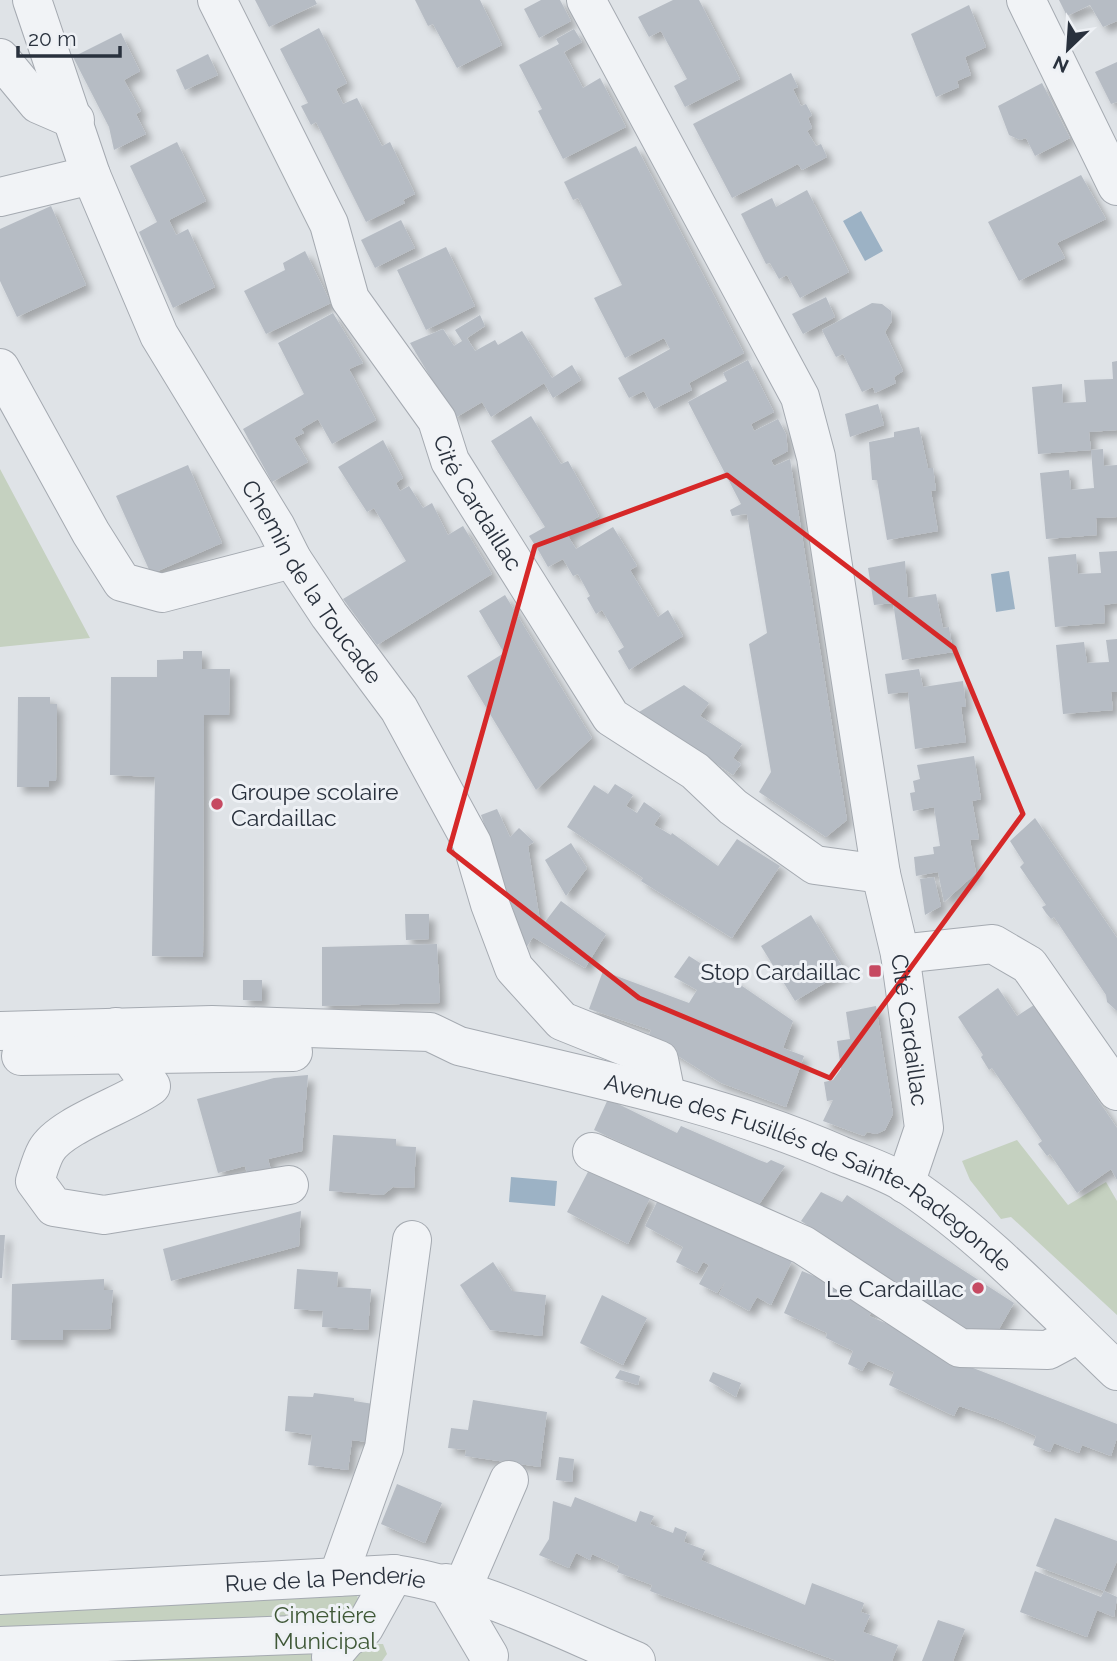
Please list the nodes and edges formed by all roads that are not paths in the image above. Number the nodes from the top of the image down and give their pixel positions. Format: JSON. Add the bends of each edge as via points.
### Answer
{"nodes":[{"id":1,"x":32,"y":0,"type":"edge"},
{"id":2,"x":218,"y":0,"type":"edge"},
{"id":3,"x":586,"y":0,"type":"edge"},
{"id":4,"x":1026,"y":0,"type":"edge"},
{"id":5,"x":0,"y":58,"type":"edge"},
{"id":6,"x":75,"y":120,"type":"junction"},
{"id":7,"x":91,"y":175,"type":"junction"},
{"id":8,"x":1117,"y":186,"type":"edge"},
{"id":9,"x":0,"y":197,"type":"edge"},
{"id":10,"x":0,"y":368,"type":"edge"},
{"id":11,"x":292,"y":559,"type":"junction"},
{"id":12,"x":881,"y":874,"type":"junction"},
{"id":13,"x":900,"y":954,"type":"junction"},
{"id":14,"x":0,"y":1031,"type":"edge"},
{"id":15,"x":122,"y":1041,"type":"junction"},
{"id":16,"x":0,"y":1056,"type":"edge"},
{"id":17,"x":1117,"y":1091,"type":"edge"},
{"id":18,"x":666,"y":1095,"type":"junction"},
{"id":19,"x":592,"y":1152,"type":"dead end"},
{"id":20,"x":905,"y":1184,"type":"junction"},
{"id":21,"x":289,"y":1185,"type":"dead end"},
{"id":22,"x":412,"y":1240,"type":"dead end"},
{"id":23,"x":1078,"y":1334,"type":"junction"},
{"id":24,"x":1117,"y":1371,"type":"edge"},
{"id":25,"x":509,"y":1480,"type":"dead end"},
{"id":26,"x":394,"y":1574,"type":"junction"},
{"id":27,"x":338,"y":1577,"type":"junction"},
{"id":28,"x":454,"y":1586,"type":"junction"},
{"id":29,"x":0,"y":1595,"type":"edge"},
{"id":30,"x":519,"y":1611,"type":"junction"},
{"id":31,"x":569,"y":1648,"type":"edge"},
{"id":32,"x":175,"y":1650,"type":"edge"},
{"id":33,"x":337,"y":1650,"type":"edge"},
{"id":34,"x":106,"y":1651,"type":"edge"},
{"id":35,"x":31,"y":1653,"type":"edge"},
{"id":36,"x":489,"y":1659,"type":"edge"},
{"id":37,"x":636,"y":1661,"type":"edge"}],
"edges":[{"from":1,"to":6,"type":"street","name":"Chemin de la Toucade"},
{"from":2,"to":12,"type":"street","name":"Cité Cardaillac","via":[[329,224],[350,299],[438,420],[450,461],[611,717],[695,771],[733,807],[815,864]]},
{"from":3,"to":12,"type":"street","name":"Cité Cardaillac","via":[[800,397],[816,457]]},
{"from":4,"to":8,"type":"street"},
{"from":5,"to":6,"type":"street","via":[[38,104]]},
{"from":6,"to":7,"type":"street","name":"Chemin de la Toucade"},
{"from":7,"to":9,"type":"street"},
{"from":7,"to":11,"type":"street","name":"Chemin de la Toucade","via":[[159,335]]},
{"from":10,"to":11,"type":"street","via":[[122,582],[162,593]]},
{"from":11,"to":18,"type":"street","name":"Chemin de la Toucade","via":[[399,709],[472,843],[514,968],[562,1021],[659,1060]]},
{"from":12,"to":13,"type":"street","name":"Cité Cardaillac"},
{"from":13,"to":17,"type":"street","via":[[993,944],[1029,965]]},
{"from":13,"to":20,"type":"street","name":"Cité Cardaillac","via":[[923,1128]]},
{"from":14,"to":15,"type":"street","name":"Avenue des Fusillés de Sainte-Radegonde"},
{"from":15,"to":16,"type":"street","name":"Avenue des Fusillés de Sainte-Radegonde"},
{"from":15,"to":18,"type":"street","name":"Avenue des Fusillés de Sainte-Radegonde","via":[[212,1025],[430,1032],[459,1046]]},
{"from":15,"to":21,"type":"street","via":[[151,1086],[93,1115],[47,1148],[35,1181],[54,1207],[104,1215]]},
{"from":18,"to":20,"type":"street","name":"Avenue des Fusillés de Sainte-Radegonde","via":[[803,1138]]},
{"from":19,"to":23,"type":"street","via":[[803,1245],[960,1348],[1048,1350]]},
{"from":20,"to":23,"type":"street","name":"Avenue des Fusillés de Sainte-Radegonde","via":[[1006,1264]]},
{"from":22,"to":27,"type":"street","via":[[384,1448]]},
{"from":23,"to":24,"type":"street","name":"Avenue des Fusillés de Sainte-Radegonde"},
{"from":25,"to":28,"type":"street"},
{"from":26,"to":27,"type":"street","name":"Rue de la Penderie"},
{"from":26,"to":28,"type":"street","name":"Rue de la Penderie"},
{"from":26,"to":33,"type":"street","via":[[364,1628]]},
{"from":27,"to":29,"type":"street","name":"Rue de la Penderie"},
{"from":28,"to":30,"type":"street","name":"Rue de la Penderie"},
{"from":28,"to":36,"type":"street"},
{"from":30,"to":31,"type":"street","name":"Rue de la Penderie"},
{"from":30,"to":36,"type":"street"},
{"from":31,"to":37,"type":"street","name":"Rue de la Penderie"},
{"from":32,"to":33,"type":"street","via":[[322,1634]]},
{"from":32,"to":34,"type":"street"},
{"from":34,"to":35,"type":"street"}]}
